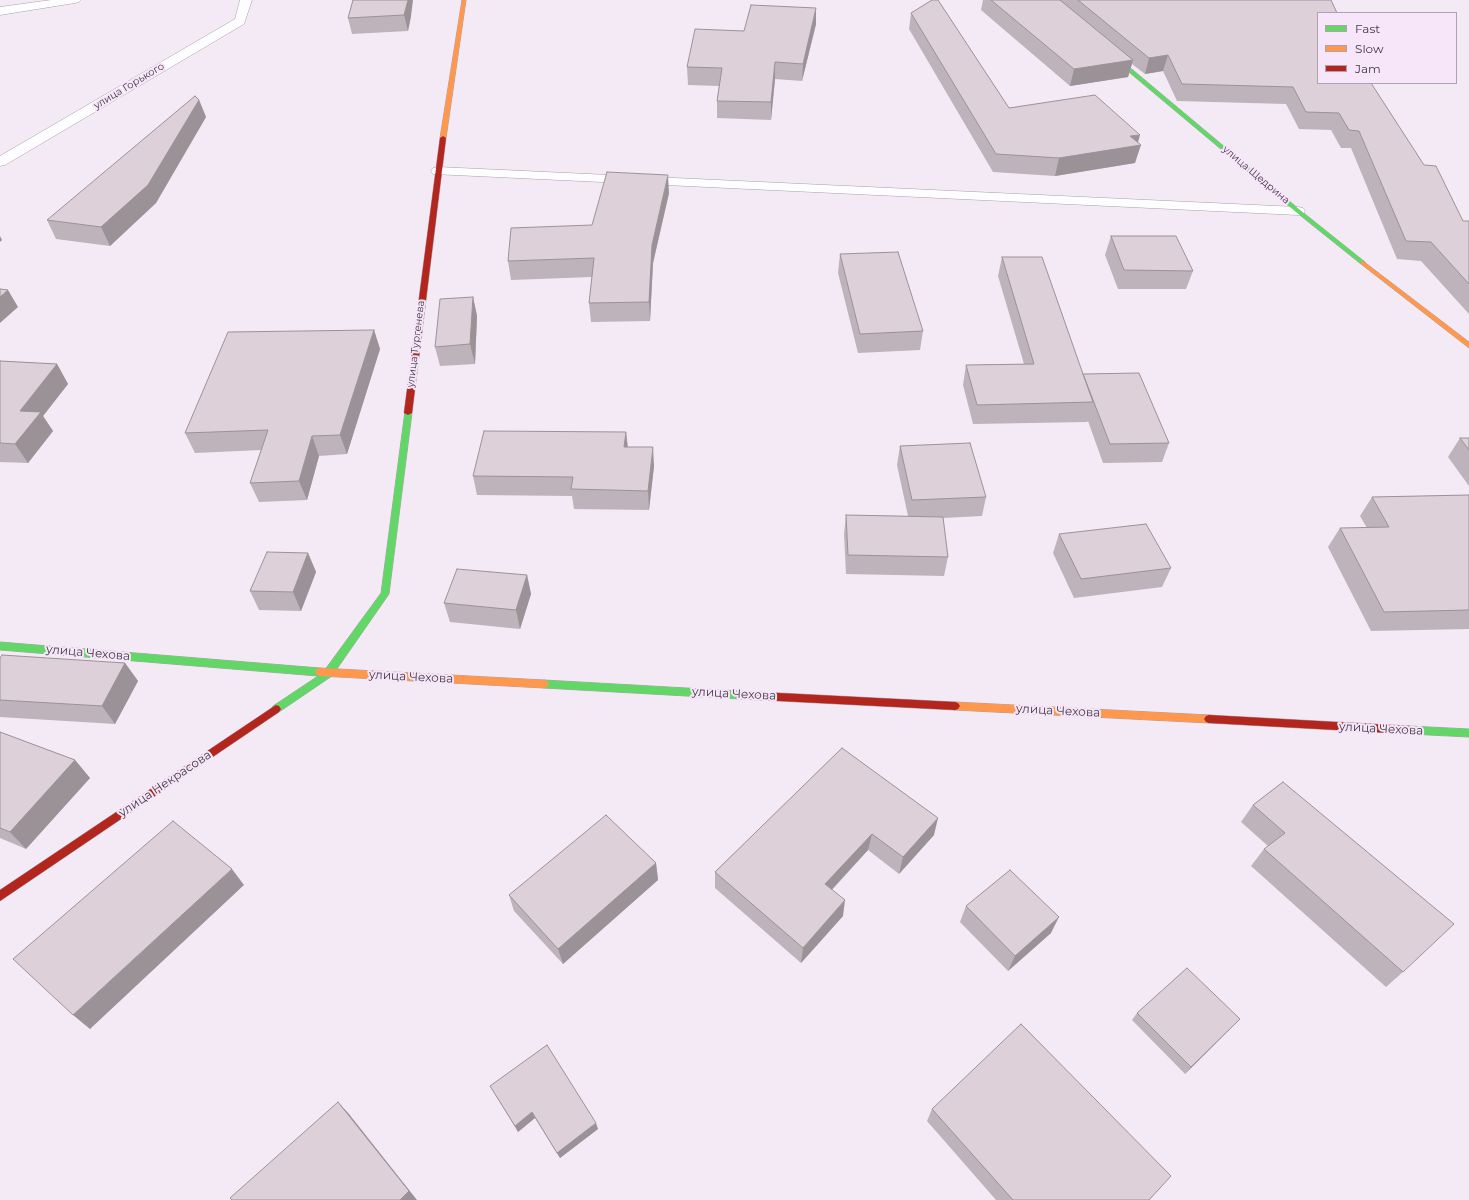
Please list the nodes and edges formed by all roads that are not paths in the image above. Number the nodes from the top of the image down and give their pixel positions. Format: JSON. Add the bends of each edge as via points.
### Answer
{"nodes":[{"id":1,"x":75,"y":0,"type":"edge"},
{"id":2,"x":246,"y":0,"type":"edge"},
{"id":3,"x":464,"y":0,"type":"edge"},
{"id":4,"x":0,"y":11,"type":"edge"},
{"id":5,"x":1100,"y":45,"type":"edge"},
{"id":6,"x":0,"y":162,"type":"edge"},
{"id":7,"x":438,"y":171,"type":"junction"},
{"id":8,"x":1298,"y":211,"type":"junction"},
{"id":9,"x":1469,"y":346,"type":"edge"},
{"id":10,"x":0,"y":646,"type":"edge"},
{"id":11,"x":329,"y":673,"type":"junction"},
{"id":12,"x":1469,"y":733,"type":"edge"},
{"id":13,"x":0,"y":896,"type":"edge"}],
"edges":[{"from":1,"to":4,"type":"street"},
{"from":2,"to":6,"type":"street","name":"улица Горького","via":[[240,21]]},
{"from":3,"to":7,"type":"street","name":"улица Тургенева"},
{"from":5,"to":8,"type":"street","name":"улица Щедрина"},
{"from":7,"to":8,"type":"lane"},
{"from":7,"to":11,"type":"street","name":"улица Тургенева","via":[[385,594]]},
{"from":8,"to":9,"type":"street","name":"улица Щедрина"},
{"from":10,"to":11,"type":"street","name":"улица Чехова"},
{"from":11,"to":12,"type":"street","name":"улица Чехова"},
{"from":11,"to":13,"type":"street","name":"улица Некрасова"}]}
